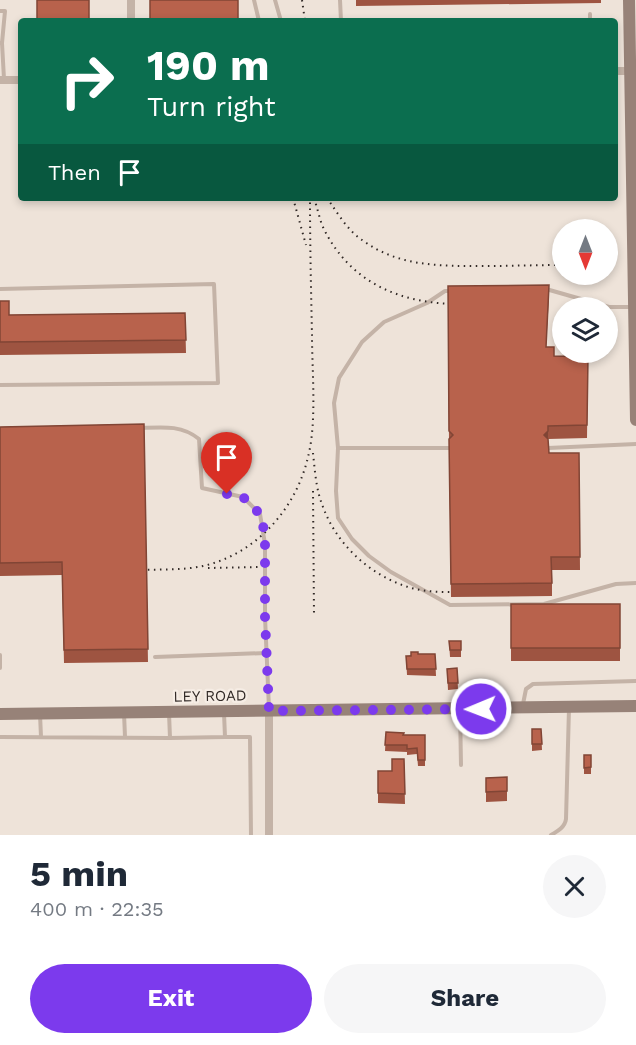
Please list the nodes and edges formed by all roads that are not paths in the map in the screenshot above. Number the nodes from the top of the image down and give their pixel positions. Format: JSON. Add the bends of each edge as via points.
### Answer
{"nodes":[{"id":1,"x":131,"y":0,"type":"edge"},
{"id":2,"x":254,"y":0,"type":"edge"},
{"id":3,"x":275,"y":0,"type":"edge"},
{"id":4,"x":340,"y":0,"type":"edge"},
{"id":5,"x":629,"y":0,"type":"edge"},
{"id":6,"x":0,"y":11,"type":"edge"},
{"id":7,"x":590,"y":14,"type":"dead end"},
{"id":8,"x":131,"y":18,"type":"edge"},
{"id":9,"x":258,"y":18,"type":"edge"},
{"id":10,"x":280,"y":18,"type":"edge"},
{"id":11,"x":341,"y":18,"type":"edge"},
{"id":12,"x":590,"y":18,"type":"edge"},
{"id":13,"x":1,"y":43,"type":"edge"},
{"id":14,"x":633,"y":71,"type":"edge"},
{"id":15,"x":2,"y":80,"type":"edge"},
{"id":16,"x":18,"y":80,"type":"edge"},
{"id":17,"x":634,"y":195,"type":"edge"},
{"id":18,"x":0,"y":289,"type":"edge"},
{"id":19,"x":545,"y":289,"type":"edge"},
{"id":20,"x":456,"y":290,"type":"edge"},
{"id":21,"x":635,"y":307,"type":"edge"},
{"id":22,"x":0,"y":385,"type":"edge"},
{"id":23,"x":636,"y":420,"type":"edge"},
{"id":24,"x":140,"y":428,"type":"edge"},
{"id":25,"x":636,"y":444,"type":"edge"},
{"id":26,"x":338,"y":448,"type":"junction"},
{"id":27,"x":449,"y":448,"type":"edge"},
{"id":28,"x":548,"y":448,"type":"edge"},
{"id":29,"x":636,"y":584,"type":"edge"},
{"id":30,"x":266,"y":653,"type":"junction"},
{"id":31,"x":0,"y":655,"type":"edge"},
{"id":32,"x":155,"y":657,"type":"dead end"},
{"id":33,"x":0,"y":668,"type":"edge"},
{"id":34,"x":636,"y":681,"type":"edge"},
{"id":35,"x":636,"y":706,"type":"edge"},
{"id":36,"x":569,"y":707,"type":"junction"},
{"id":37,"x":522,"y":708,"type":"junction"},
{"id":38,"x":460,"y":709,"type":"junction"},
{"id":39,"x":224,"y":711,"type":"junction"},
{"id":40,"x":269,"y":711,"type":"junction"},
{"id":41,"x":124,"y":712,"type":"junction"},
{"id":42,"x":169,"y":712,"type":"junction"},
{"id":43,"x":0,"y":714,"type":"edge"},
{"id":44,"x":40,"y":714,"type":"junction"},
{"id":45,"x":0,"y":737,"type":"edge"},
{"id":46,"x":41,"y":737,"type":"junction"},
{"id":47,"x":125,"y":737,"type":"junction"},
{"id":48,"x":225,"y":737,"type":"junction"},
{"id":49,"x":170,"y":738,"type":"junction"},
{"id":50,"x":461,"y":765,"type":"dead end"},
{"id":51,"x":251,"y":835,"type":"edge"},
{"id":52,"x":269,"y":835,"type":"edge"},
{"id":53,"x":551,"y":835,"type":"edge"}],
"edges":[{"from":1,"to":8,"type":"street"},
{"from":2,"to":9,"type":"lane"},
{"from":3,"to":10,"type":"lane"},
{"from":4,"to":11,"type":"lane"},
{"from":5,"to":14,"type":"main road"},
{"from":6,"to":13,"type":"lane","via":[[5,11]]},
{"from":7,"to":12,"type":"lane"},
{"from":13,"to":15,"type":"lane"},
{"from":14,"to":17,"type":"main road"},
{"from":15,"to":16,"type":"street"},
{"from":17,"to":21,"type":"main road"},
{"from":18,"to":22,"type":"lane","via":[[214,284],[218,383]]},
{"from":19,"to":21,"type":"lane","via":[[609,307]]},
{"from":20,"to":26,"type":"lane","via":[[445,291],[384,322],[362,342],[339,378],[334,403]]},
{"from":21,"to":23,"type":"main road"},
{"from":24,"to":30,"type":"lane","via":[[175,427],[191,433],[199,439],[202,488],[243,497],[260,514],[266,544]]},
{"from":25,"to":28,"type":"lane"},
{"from":26,"to":27,"type":"lane"},
{"from":26,"to":29,"type":"lane","via":[[338,518],[352,539],[391,572],[450,605],[544,604],[616,584]]},
{"from":30,"to":32,"type":"lane"},
{"from":30,"to":40,"type":"lane"},
{"from":31,"to":33,"type":"lane"},
{"from":34,"to":37,"type":"lane","via":[[533,684],[526,689]]},
{"from":35,"to":36,"type":"main road","name":"LEY ROAD"},
{"from":36,"to":37,"type":"main road","name":"LEY ROAD"},
{"from":36,"to":53,"type":"lane","via":[[566,819],[560,830]]},
{"from":37,"to":38,"type":"main road","name":"LEY ROAD"},
{"from":38,"to":40,"type":"main road","name":"LEY ROAD"},
{"from":38,"to":50,"type":"lane"},
{"from":39,"to":40,"type":"main road","name":"LEY ROAD"},
{"from":39,"to":42,"type":"main road","name":"LEY ROAD"},
{"from":39,"to":48,"type":"lane"},
{"from":40,"to":52,"type":"street"},
{"from":41,"to":42,"type":"main road","name":"LEY ROAD"},
{"from":41,"to":44,"type":"main road","name":"LEY ROAD"},
{"from":41,"to":47,"type":"lane"},
{"from":42,"to":49,"type":"lane"},
{"from":43,"to":44,"type":"main road","name":"LEY ROAD"},
{"from":44,"to":46,"type":"lane"},
{"from":45,"to":46,"type":"lane"},
{"from":46,"to":47,"type":"lane"},
{"from":47,"to":49,"type":"lane"},
{"from":48,"to":49,"type":"lane"},
{"from":48,"to":51,"type":"lane","via":[[250,737]]}]}
